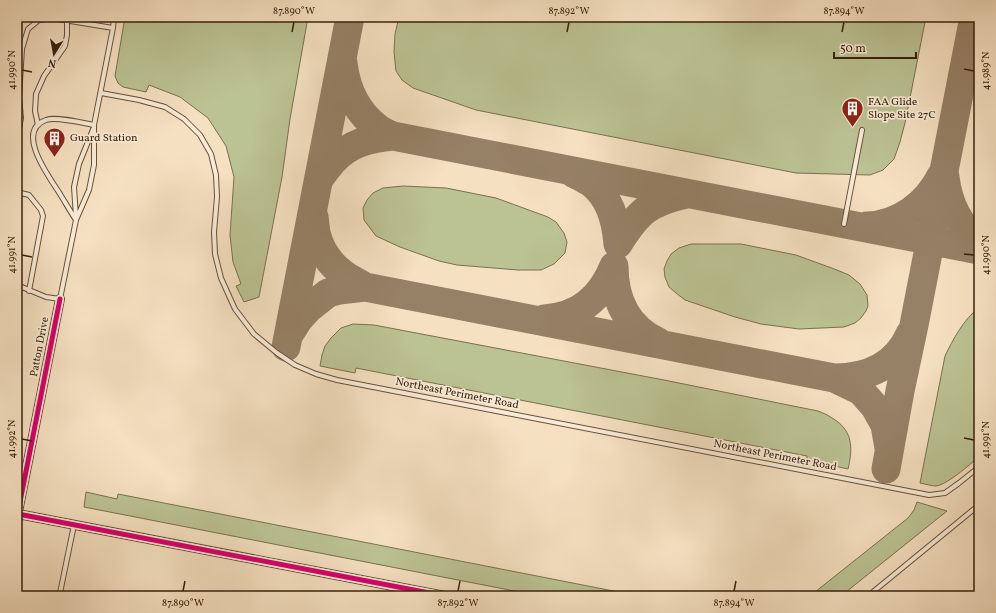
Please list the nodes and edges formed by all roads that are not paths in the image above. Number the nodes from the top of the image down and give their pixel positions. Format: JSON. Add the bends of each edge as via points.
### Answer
{"nodes":[{"id":1,"x":114,"y":17,"type":"edge"},
{"id":2,"x":67,"y":20,"type":"junction"},
{"id":3,"x":113,"y":28,"type":"junction"},
{"id":4,"x":101,"y":93,"type":"junction"},
{"id":5,"x":18,"y":99,"type":"edge"},
{"id":6,"x":38,"y":125,"type":"junction"},
{"id":7,"x":94,"y":125,"type":"junction"},
{"id":8,"x":862,"y":130,"type":"dead end"},
{"id":9,"x":17,"y":139,"type":"edge"},
{"id":10,"x":17,"y":192,"type":"edge"},
{"id":11,"x":76,"y":220,"type":"junction"},
{"id":12,"x":844,"y":224,"type":"dead end"},
{"id":13,"x":17,"y":285,"type":"edge"},
{"id":14,"x":29,"y":291,"type":"junction"},
{"id":15,"x":60,"y":299,"type":"junction"},
{"id":16,"x":979,"y":467,"type":"edge"},
{"id":17,"x":979,"y":505,"type":"edge"},
{"id":18,"x":17,"y":515,"type":"edge"},
{"id":19,"x":74,"y":524,"type":"junction"},
{"id":20,"x":427,"y":594,"type":"edge"},
{"id":21,"x":76,"y":596,"type":"edge"},
{"id":22,"x":445,"y":596,"type":"edge"},
{"id":23,"x":868,"y":596,"type":"edge"}],
"edges":[{"from":1,"to":3,"type":"lane","name":"Patton Drive"},
{"from":2,"to":3,"type":"lane"},
{"from":2,"to":5,"type":"lane","via":[[39,20],[28,29],[22,49]]},
{"from":2,"to":6,"type":"lane","via":[[65,46],[44,76],[36,94],[35,111]]},
{"from":3,"to":4,"type":"lane","name":"Patton Drive"},
{"from":4,"to":7,"type":"lane","name":"Patton Drive"},
{"from":4,"to":16,"type":"lane","name":"Northeast Perimeter Road","via":[[165,107],[184,119],[200,135],[211,154],[216,175],[215,254],[221,278],[235,309],[254,334],[277,354],[316,374],[929,495],[945,493]]},
{"from":5,"to":9,"type":"lane","via":[[21,118]]},
{"from":6,"to":7,"type":"lane","via":[[54,118]]},
{"from":6,"to":11,"type":"lane","via":[[33,142],[36,155]]},
{"from":7,"to":11,"type":"lane","name":"Patton Drive","via":[[94,165],[89,190]]},
{"from":7,"to":11,"type":"lane","name":"Patton Drive","via":[[79,164],[74,187]]},
{"from":8,"to":12,"type":"lane"},
{"from":10,"to":14,"type":"lane","via":[[29,195],[43,216]]},
{"from":11,"to":15,"type":"lane","name":"Patton Drive"},
{"from":13,"to":14,"type":"lane"},
{"from":14,"to":15,"type":"lane"},
{"from":15,"to":18,"type":"street","name":"Patton Drive"},
{"from":17,"to":23,"type":"lane"},
{"from":18,"to":19,"type":"street"},
{"from":19,"to":20,"type":"street"},
{"from":19,"to":21,"type":"lane","via":[[60,593]]},
{"from":20,"to":22,"type":"street"}]}
